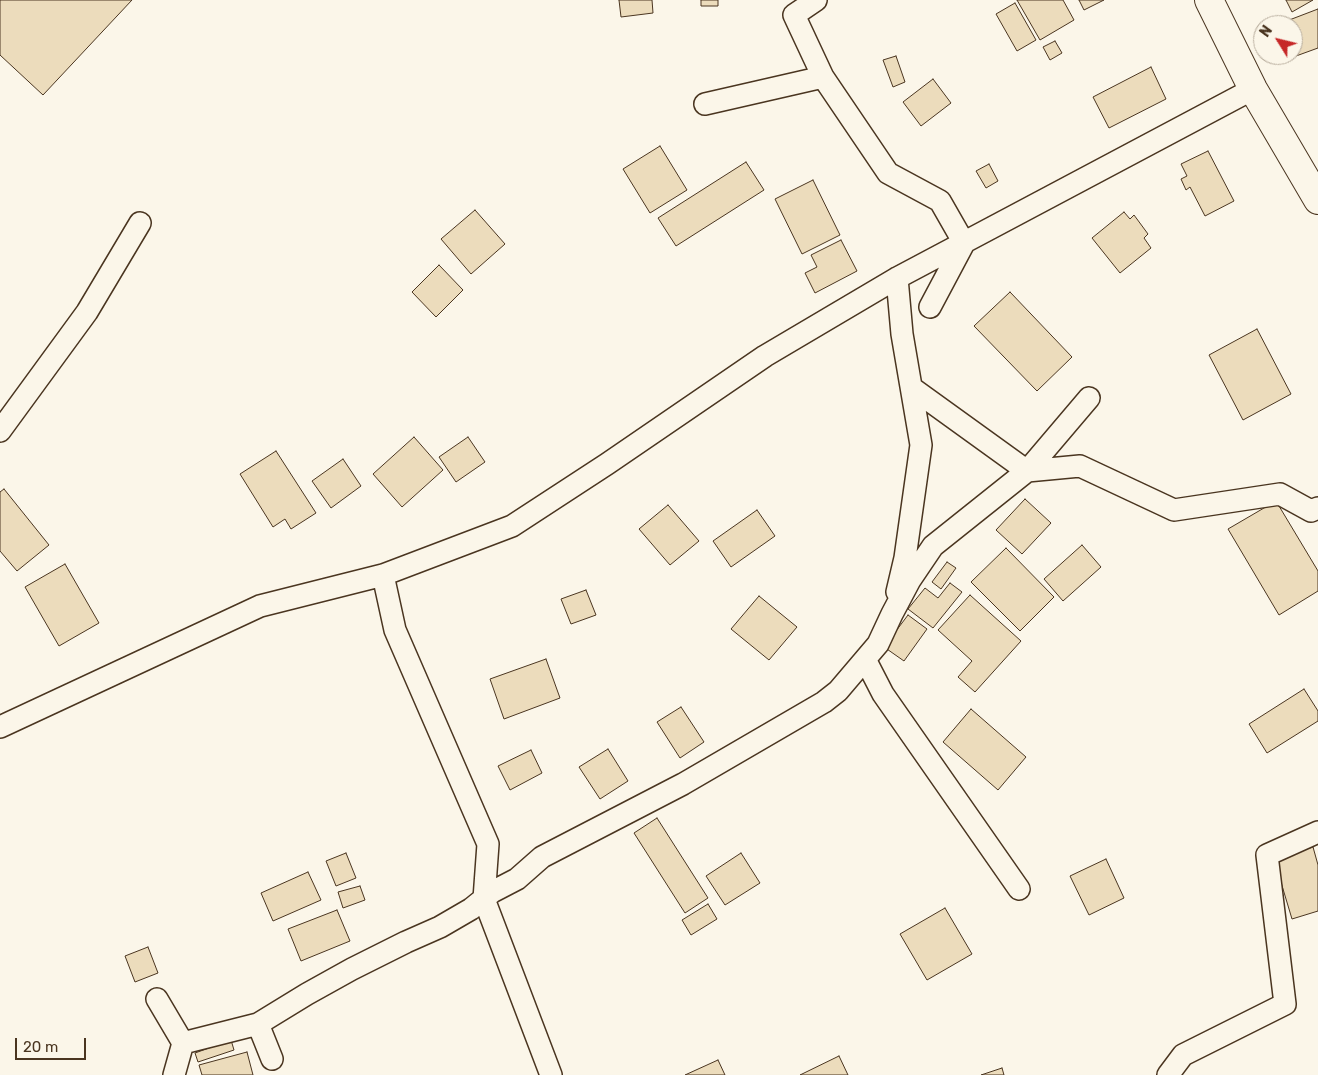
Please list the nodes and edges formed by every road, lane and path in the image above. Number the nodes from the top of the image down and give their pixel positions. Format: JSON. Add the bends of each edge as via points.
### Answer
{"nodes":[{"id":1,"x":816,"y":0,"type":"edge"},
{"id":2,"x":1209,"y":0,"type":"edge"},
{"id":3,"x":823,"y":77,"type":"junction"},
{"id":4,"x":1252,"y":89,"type":"junction"},
{"id":5,"x":705,"y":104,"type":"dead end"},
{"id":6,"x":1318,"y":200,"type":"edge"},
{"id":7,"x":140,"y":224,"type":"dead end"},
{"id":8,"x":964,"y":243,"type":"junction"},
{"id":9,"x":897,"y":278,"type":"junction"},
{"id":10,"x":930,"y":308,"type":"dead end"},
{"id":11,"x":912,"y":388,"type":"junction"},
{"id":12,"x":1090,"y":398,"type":"dead end"},
{"id":13,"x":0,"y":431,"type":"edge"},
{"id":14,"x":1028,"y":471,"type":"junction"},
{"id":15,"x":1318,"y":508,"type":"edge"},
{"id":16,"x":383,"y":575,"type":"junction"},
{"id":17,"x":892,"y":614,"type":"junction"},
{"id":18,"x":866,"y":661,"type":"junction"},
{"id":19,"x":0,"y":727,"type":"edge"},
{"id":20,"x":1318,"y":832,"type":"edge"},
{"id":21,"x":1019,"y":889,"type":"dead end"},
{"id":22,"x":484,"y":899,"type":"junction"},
{"id":23,"x":157,"y":999,"type":"dead end"},
{"id":24,"x":258,"y":1024,"type":"junction"},
{"id":25,"x":183,"y":1043,"type":"junction"},
{"id":26,"x":272,"y":1058,"type":"dead end"},
{"id":27,"x":174,"y":1075,"type":"edge"},
{"id":28,"x":551,"y":1075,"type":"edge"},
{"id":29,"x":1168,"y":1075,"type":"edge"}],
"edges":[{"from":1,"to":3,"type":"street","via":[[794,15]]},
{"from":2,"to":4,"type":"main road"},
{"from":3,"to":5,"type":"street"},
{"from":3,"to":8,"type":"street","via":[[888,173],[940,201]]},
{"from":4,"to":6,"type":"main road"},
{"from":4,"to":8,"type":"street"},
{"from":7,"to":13,"type":"street","via":[[87,312]]},
{"from":8,"to":9,"type":"street"},
{"from":8,"to":10,"type":"street"},
{"from":9,"to":11,"type":"street","via":[[902,334]]},
{"from":9,"to":16,"type":"street","via":[[765,356],[512,526]]},
{"from":11,"to":14,"type":"street"},
{"from":11,"to":17,"type":"street","via":[[922,445],[905,558]]},
{"from":12,"to":14,"type":"street"},
{"from":14,"to":15,"type":"street","via":[[1080,466],[1174,510],[1280,494],[1311,511]]},
{"from":14,"to":17,"type":"street","via":[[933,546]]},
{"from":16,"to":19,"type":"street","via":[[260,606]]},
{"from":16,"to":22,"type":"street","via":[[394,630],[488,844]]},
{"from":17,"to":18,"type":"street"},
{"from":18,"to":21,"type":"street","via":[[883,694]]},
{"from":18,"to":22,"type":"street","via":[[824,702],[674,789],[542,857],[517,879]]},
{"from":20,"to":29,"type":"street","via":[[1267,855],[1285,1004],[1184,1055]]},
{"from":22,"to":24,"type":"street","via":[[440,928],[352,968]]},
{"from":22,"to":28,"type":"street"},
{"from":23,"to":25,"type":"street"},
{"from":24,"to":25,"type":"street"},
{"from":24,"to":26,"type":"street"},
{"from":25,"to":27,"type":"street"}]}
